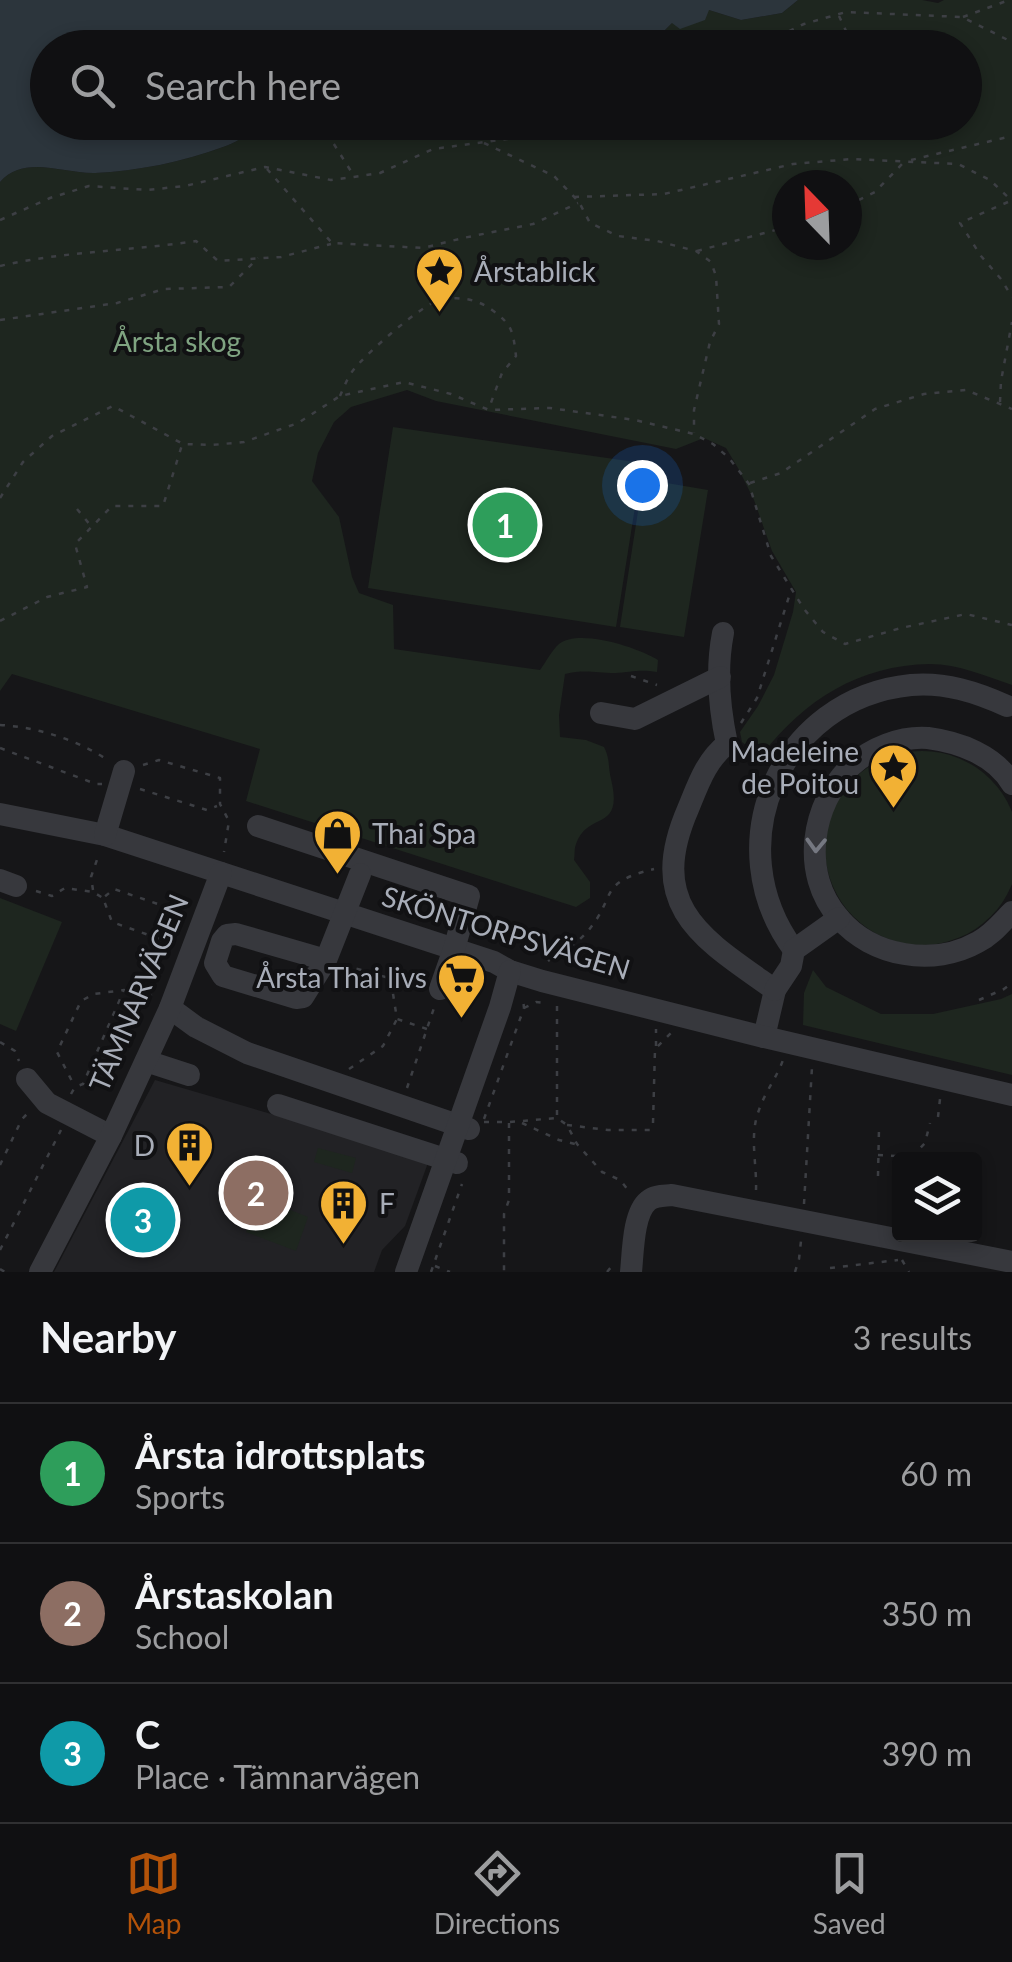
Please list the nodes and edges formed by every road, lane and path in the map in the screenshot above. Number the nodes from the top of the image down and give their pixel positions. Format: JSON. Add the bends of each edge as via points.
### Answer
{"nodes":[{"id":1,"x":1009,"y":0,"type":"edge"},
{"id":2,"x":838,"y":14,"type":"junction"},
{"id":3,"x":962,"y":18,"type":"junction"},
{"id":4,"x":792,"y":30,"type":"edge"},
{"id":5,"x":846,"y":30,"type":"edge"},
{"id":6,"x":1012,"y":40,"type":"edge"},
{"id":7,"x":1012,"y":136,"type":"edge"},
{"id":8,"x":331,"y":140,"type":"edge"},
{"id":9,"x":497,"y":140,"type":"edge"},
{"id":10,"x":481,"y":142,"type":"junction"},
{"id":11,"x":904,"y":161,"type":"junction"},
{"id":12,"x":266,"y":167,"type":"junction"},
{"id":13,"x":354,"y":177,"type":"junction"},
{"id":14,"x":574,"y":197,"type":"junction"},
{"id":15,"x":862,"y":199,"type":"edge"},
{"id":16,"x":1011,"y":200,"type":"edge"},
{"id":17,"x":579,"y":202,"type":"junction"},
{"id":18,"x":0,"y":220,"type":"edge"},
{"id":19,"x":772,"y":231,"type":"edge"},
{"id":20,"x":332,"y":243,"type":"junction"},
{"id":21,"x":696,"y":251,"type":"junction"},
{"id":22,"x":258,"y":258,"type":"junction"},
{"id":23,"x":0,"y":266,"type":"edge"},
{"id":24,"x":1012,"y":297,"type":"edge"},
{"id":25,"x":0,"y":320,"type":"edge"},
{"id":26,"x":1012,"y":322,"type":"edge"},
{"id":27,"x":340,"y":396,"type":"junction"},
{"id":28,"x":1000,"y":403,"type":"junction"},
{"id":29,"x":1012,"y":409,"type":"edge"},
{"id":30,"x":488,"y":410,"type":"junction"},
{"id":31,"x":694,"y":434,"type":"junction"},
{"id":32,"x":182,"y":444,"type":"junction"},
{"id":33,"x":749,"y":484,"type":"junction"},
{"id":34,"x":0,"y":498,"type":"edge"},
{"id":35,"x":77,"y":509,"type":"dead end"},
{"id":36,"x":92,"y":527,"type":"junction"},
{"id":37,"x":792,"y":589,"type":"junction"},
{"id":38,"x":0,"y":622,"type":"edge"},
{"id":39,"x":1012,"y":625,"type":"edge"},
{"id":40,"x":723,"y":633,"type":"dead end"},
{"id":41,"x":631,"y":676,"type":"dead end"},
{"id":42,"x":720,"y":677,"type":"junction"},
{"id":43,"x":682,"y":694,"type":"junction"},
{"id":44,"x":1007,"y":706,"type":"dead end"},
{"id":45,"x":601,"y":713,"type":"dead end"},
{"id":46,"x":728,"y":744,"type":"junction"},
{"id":47,"x":0,"y":748,"type":"edge"},
{"id":48,"x":122,"y":778,"type":"junction"},
{"id":49,"x":1012,"y":784,"type":"edge"},
{"id":50,"x":220,"y":804,"type":"dead end"},
{"id":51,"x":0,"y":814,"type":"edge"},
{"id":52,"x":258,"y":826,"type":"dead end"},
{"id":53,"x":105,"y":835,"type":"junction"},
{"id":54,"x":672,"y":866,"type":"junction"},
{"id":55,"x":221,"y":874,"type":"junction"},
{"id":56,"x":360,"y":874,"type":"dead end"},
{"id":57,"x":8,"y":883,"type":"edge"},
{"id":58,"x":93,"y":892,"type":"junction"},
{"id":59,"x":103,"y":898,"type":"junction"},
{"id":60,"x":1012,"y":912,"type":"edge"},
{"id":61,"x":346,"y":914,"type":"junction"},
{"id":62,"x":839,"y":918,"type":"junction"},
{"id":63,"x":203,"y":920,"type":"junction"},
{"id":64,"x":454,"y":949,"type":"junction"},
{"id":65,"x":191,"y":950,"type":"junction"},
{"id":66,"x":794,"y":950,"type":"junction"},
{"id":67,"x":326,"y":960,"type":"joint"},
{"id":68,"x":546,"y":967,"type":"dead end"},
{"id":69,"x":516,"y":973,"type":"junction"},
{"id":70,"x":391,"y":980,"type":"junction"},
{"id":71,"x":999,"y":981,"type":"dead end"},
{"id":72,"x":1012,"y":983,"type":"edge"},
{"id":73,"x":430,"y":988,"type":"junction"},
{"id":74,"x":1004,"y":989,"type":"junction"},
{"id":75,"x":124,"y":990,"type":"junction"},
{"id":76,"x":775,"y":990,"type":"junction"},
{"id":77,"x":979,"y":1000,"type":"dead end"},
{"id":78,"x":557,"y":1004,"type":"dead end"},
{"id":79,"x":170,"y":1008,"type":"junction"},
{"id":80,"x":396,"y":1018,"type":"junction"},
{"id":81,"x":427,"y":1028,"type":"junction"},
{"id":82,"x":656,"y":1032,"type":"dead end"},
{"id":83,"x":672,"y":1032,"type":"dead end"},
{"id":84,"x":764,"y":1037,"type":"junction"},
{"id":85,"x":0,"y":1042,"type":"edge"},
{"id":86,"x":656,"y":1049,"type":"junction"},
{"id":87,"x":784,"y":1058,"type":"dead end"},
{"id":88,"x":146,"y":1061,"type":"junction"},
{"id":89,"x":812,"y":1066,"type":"dead end"},
{"id":90,"x":189,"y":1075,"type":"dead end"},
{"id":91,"x":27,"y":1079,"type":"junction"},
{"id":92,"x":332,"y":1082,"type":"junction"},
{"id":93,"x":1012,"y":1095,"type":"edge"},
{"id":94,"x":940,"y":1096,"type":"dead end"},
{"id":95,"x":278,"y":1105,"type":"dead end"},
{"id":96,"x":401,"y":1105,"type":"junction"},
{"id":97,"x":68,"y":1116,"type":"junction"},
{"id":98,"x":557,"y":1118,"type":"junction"},
{"id":99,"x":938,"y":1118,"type":"dead end"},
{"id":100,"x":508,"y":1122,"type":"junction"},
{"id":101,"x":521,"y":1122,"type":"junction"},
{"id":102,"x":930,"y":1123,"type":"dead end"},
{"id":103,"x":470,"y":1126,"type":"junction"},
{"id":104,"x":568,"y":1126,"type":"junction"},
{"id":105,"x":879,"y":1128,"type":"dead end"},
{"id":106,"x":111,"y":1136,"type":"junction"},
{"id":107,"x":577,"y":1144,"type":"junction"},
{"id":108,"x":918,"y":1152,"type":"edge"},
{"id":109,"x":878,"y":1155,"type":"junction"},
{"id":110,"x":892,"y":1156,"type":"edge"},
{"id":111,"x":452,"y":1161,"type":"junction"},
{"id":112,"x":0,"y":1164,"type":"edge"},
{"id":113,"x":878,"y":1176,"type":"dead end"},
{"id":114,"x":632,"y":1195,"type":"dead end"},
{"id":115,"x":805,"y":1195,"type":"dead end"},
{"id":116,"x":756,"y":1212,"type":"junction"},
{"id":117,"x":804,"y":1222,"type":"junction"},
{"id":118,"x":0,"y":1250,"type":"edge"},
{"id":119,"x":1012,"y":1262,"type":"edge"},
{"id":120,"x":0,"y":1268,"type":"edge"},
{"id":121,"x":426,"y":1268,"type":"edge"},
{"id":122,"x":830,"y":1268,"type":"dead end"},
{"id":123,"x":5,"y":1272,"type":"edge"},
{"id":124,"x":40,"y":1272,"type":"edge"},
{"id":125,"x":406,"y":1272,"type":"edge"},
{"id":126,"x":450,"y":1272,"type":"edge"},
{"id":127,"x":504,"y":1272,"type":"edge"},
{"id":128,"x":631,"y":1272,"type":"edge"},
{"id":129,"x":795,"y":1272,"type":"edge"},
{"id":130,"x":909,"y":1272,"type":"edge"}],
"edges":[{"from":1,"to":3,"type":"path"},
{"from":2,"to":3,"type":"path"},
{"from":2,"to":4,"type":"path"},
{"from":2,"to":5,"type":"path"},
{"from":3,"to":6,"type":"path"},
{"from":7,"to":11,"type":"path"},
{"from":8,"to":13,"type":"path"},
{"from":9,"to":10,"type":"path"},
{"from":10,"to":13,"type":"path","via":[[433,149]]},
{"from":10,"to":14,"type":"path","via":[[554,176]]},
{"from":11,"to":14,"type":"path","via":[[793,164],[664,194]]},
{"from":11,"to":15,"type":"path"},
{"from":11,"to":16,"type":"path","via":[[958,164]]},
{"from":12,"to":13,"type":"path","via":[[331,180]]},
{"from":12,"to":18,"type":"path","via":[[185,186],[89,186]]},
{"from":12,"to":20,"type":"path"},
{"from":14,"to":17,"type":"path"},
{"from":16,"to":24,"type":"path","via":[[960,223]]},
{"from":17,"to":20,"type":"path","via":[[533,224],[424,248]]},
{"from":17,"to":21,"type":"path","via":[[590,223],[618,236]]},
{"from":19,"to":21,"type":"path"},
{"from":20,"to":22,"type":"path"},
{"from":21,"to":31,"type":"path","via":[[716,276],[719,324],[694,410]]},
{"from":22,"to":23,"type":"path","via":[[218,261],[196,240]]},
{"from":22,"to":25,"type":"path","via":[[229,287],[164,289],[117,303]]},
{"from":26,"to":28,"type":"path"},
{"from":27,"to":30,"type":"path","via":[[404,382]]},
{"from":27,"to":30,"type":"path","via":[[354,369],[424,308],[462,298],[479,301],[513,329],[516,356]]},
{"from":27,"to":32,"type":"path","via":[[298,424],[244,442]]},
{"from":28,"to":29,"type":"path"},
{"from":28,"to":33,"type":"path","via":[[966,390],[875,409],[781,473]]},
{"from":30,"to":31,"type":"path","via":[[550,408]]},
{"from":31,"to":33,"type":"path","via":[[721,451]]},
{"from":32,"to":34,"type":"path","via":[[113,406],[52,436],[23,462]]},
{"from":32,"to":36,"type":"path","via":[[163,506],[112,506]]},
{"from":33,"to":37,"type":"path","via":[[771,556]]},
{"from":35,"to":36,"type":"path"},
{"from":36,"to":38,"type":"path","via":[[75,544],[87,587],[47,597]]},
{"from":37,"to":39,"type":"path","via":[[822,632],[845,644],[966,614]]},
{"from":37,"to":46,"type":"path","via":[[757,698]]},
{"from":40,"to":42,"type":"street"},
{"from":41,"to":43,"type":"path"},
{"from":42,"to":43,"type":"street"},
{"from":42,"to":46,"type":"street"},
{"from":43,"to":45,"type":"street","via":[[635,719]]},
{"from":44,"to":66,"type":"street","via":[[977,693],[912,685],[849,703],[798,743],[766,800],[760,833],[766,898]]},
{"from":46,"to":54,"type":"street","via":[[704,772]]},
{"from":47,"to":48,"type":"path","via":[[96,784]]},
{"from":48,"to":50,"type":"path","via":[[207,810]]},
{"from":48,"to":53,"type":"street"},
{"from":49,"to":62,"type":"street","one_way":true,"via":[[997,766],[951,741],[890,743],[862,757],[823,804],[815,834],[816,866]]},
{"from":51,"to":53,"type":"street","name":"SKÖNTORPSVÄGEN"},
{"from":52,"to":64,"type":"street","via":[[468,896]]},
{"from":53,"to":55,"type":"street","name":"SKÖNTORPSVÄGEN"},
{"from":53,"to":58,"type":"path","via":[[91,877]]},
{"from":54,"to":68,"type":"path","via":[[612,887],[584,936]]},
{"from":54,"to":76,"type":"street","via":[[684,911],[702,935]]},
{"from":55,"to":61,"type":"street","name":"SKÖNTORPSVÄGEN"},
{"from":55,"to":63,"type":"street","name":"TÄMNARVÄGEN"},
{"from":56,"to":61,"type":"street"},
{"from":57,"to":58,"type":"path","via":[[52,896],[66,888]]},
{"from":58,"to":59,"type":"path"},
{"from":59,"to":63,"type":"path","via":[[114,889]]},
{"from":59,"to":65,"type":"path","via":[[112,922]]},
{"from":60,"to":62,"type":"street","via":[[974,944],[927,957],[866,941]]},
{"from":61,"to":64,"type":"street","name":"SKÖNTORPSVÄGEN"},
{"from":61,"to":67,"type":"street"},
{"from":62,"to":66,"type":"street"},
{"from":63,"to":65,"type":"street","name":"TÄMNARVÄGEN"},
{"from":64,"to":69,"type":"street","name":"SKÖNTORPSVÄGEN"},
{"from":64,"to":73,"type":"street"},
{"from":65,"to":79,"type":"street","name":"TÄMNARVÄGEN"},
{"from":66,"to":76,"type":"street"},
{"from":67,"to":70,"type":"path"},
{"from":69,"to":84,"type":"street","name":"SKÖNTORPSVÄGEN"},
{"from":69,"to":103,"type":"street"},
{"from":70,"to":73,"type":"path"},
{"from":70,"to":80,"type":"path"},
{"from":71,"to":74,"type":"path"},
{"from":72,"to":74,"type":"path"},
{"from":73,"to":81,"type":"path"},
{"from":74,"to":77,"type":"path"},
{"from":75,"to":75,"type":"path","via":[[82,1084],[75,1087],[58,1052],[81,1001]]},
{"from":75,"to":79,"type":"path"},
{"from":76,"to":84,"type":"street"},
{"from":78,"to":98,"type":"path"},
{"from":79,"to":88,"type":"street","name":"TÄMNARVÄGEN"},
{"from":79,"to":92,"type":"street","via":[[247,1053]]},
{"from":80,"to":81,"type":"path"},
{"from":80,"to":92,"type":"path","via":[[383,1046]]},
{"from":81,"to":96,"type":"path"},
{"from":82,"to":86,"type":"path"},
{"from":83,"to":86,"type":"path"},
{"from":84,"to":93,"type":"street","name":"SKÖNTORPSVÄGEN"},
{"from":85,"to":91,"type":"path","via":[[15,1051]]},
{"from":86,"to":104,"type":"path","via":[[650,1130]]},
{"from":87,"to":116,"type":"path","via":[[757,1114]]},
{"from":88,"to":90,"type":"street"},
{"from":88,"to":106,"type":"street","name":"TÄMNARVÄGEN"},
{"from":89,"to":115,"type":"path"},
{"from":91,"to":97,"type":"street","name":"TÄMNARVÄGEN"},
{"from":91,"to":112,"type":"path","via":[[33,1107]]},
{"from":92,"to":96,"type":"street"},
{"from":94,"to":99,"type":"path"},
{"from":95,"to":111,"type":"street"},
{"from":96,"to":103,"type":"street"},
{"from":97,"to":106,"type":"street","name":"TÄMNARVÄGEN"},
{"from":97,"to":118,"type":"path"},
{"from":98,"to":101,"type":"path"},
{"from":98,"to":104,"type":"path"},
{"from":100,"to":101,"type":"path"},
{"from":100,"to":103,"type":"path"},
{"from":100,"to":127,"type":"path"},
{"from":101,"to":107,"type":"path"},
{"from":102,"to":108,"type":"path"},
{"from":103,"to":111,"type":"street"},
{"from":104,"to":107,"type":"path"},
{"from":105,"to":109,"type":"path"},
{"from":106,"to":124,"type":"street","name":"TÄMNARVÄGEN"},
{"from":107,"to":114,"type":"path"},
{"from":109,"to":110,"type":"path"},
{"from":109,"to":113,"type":"path"},
{"from":111,"to":121,"type":"street"},
{"from":111,"to":125,"type":"street"},
{"from":116,"to":117,"type":"street"},
{"from":116,"to":128,"type":"street","via":[[672,1195],[648,1200],[640,1212]]},
{"from":117,"to":119,"type":"street"},
{"from":117,"to":129,"type":"path"},
{"from":120,"to":123,"type":"path"},
{"from":121,"to":126,"type":"path"},
{"from":122,"to":130,"type":"path","via":[[902,1259]]}]}
